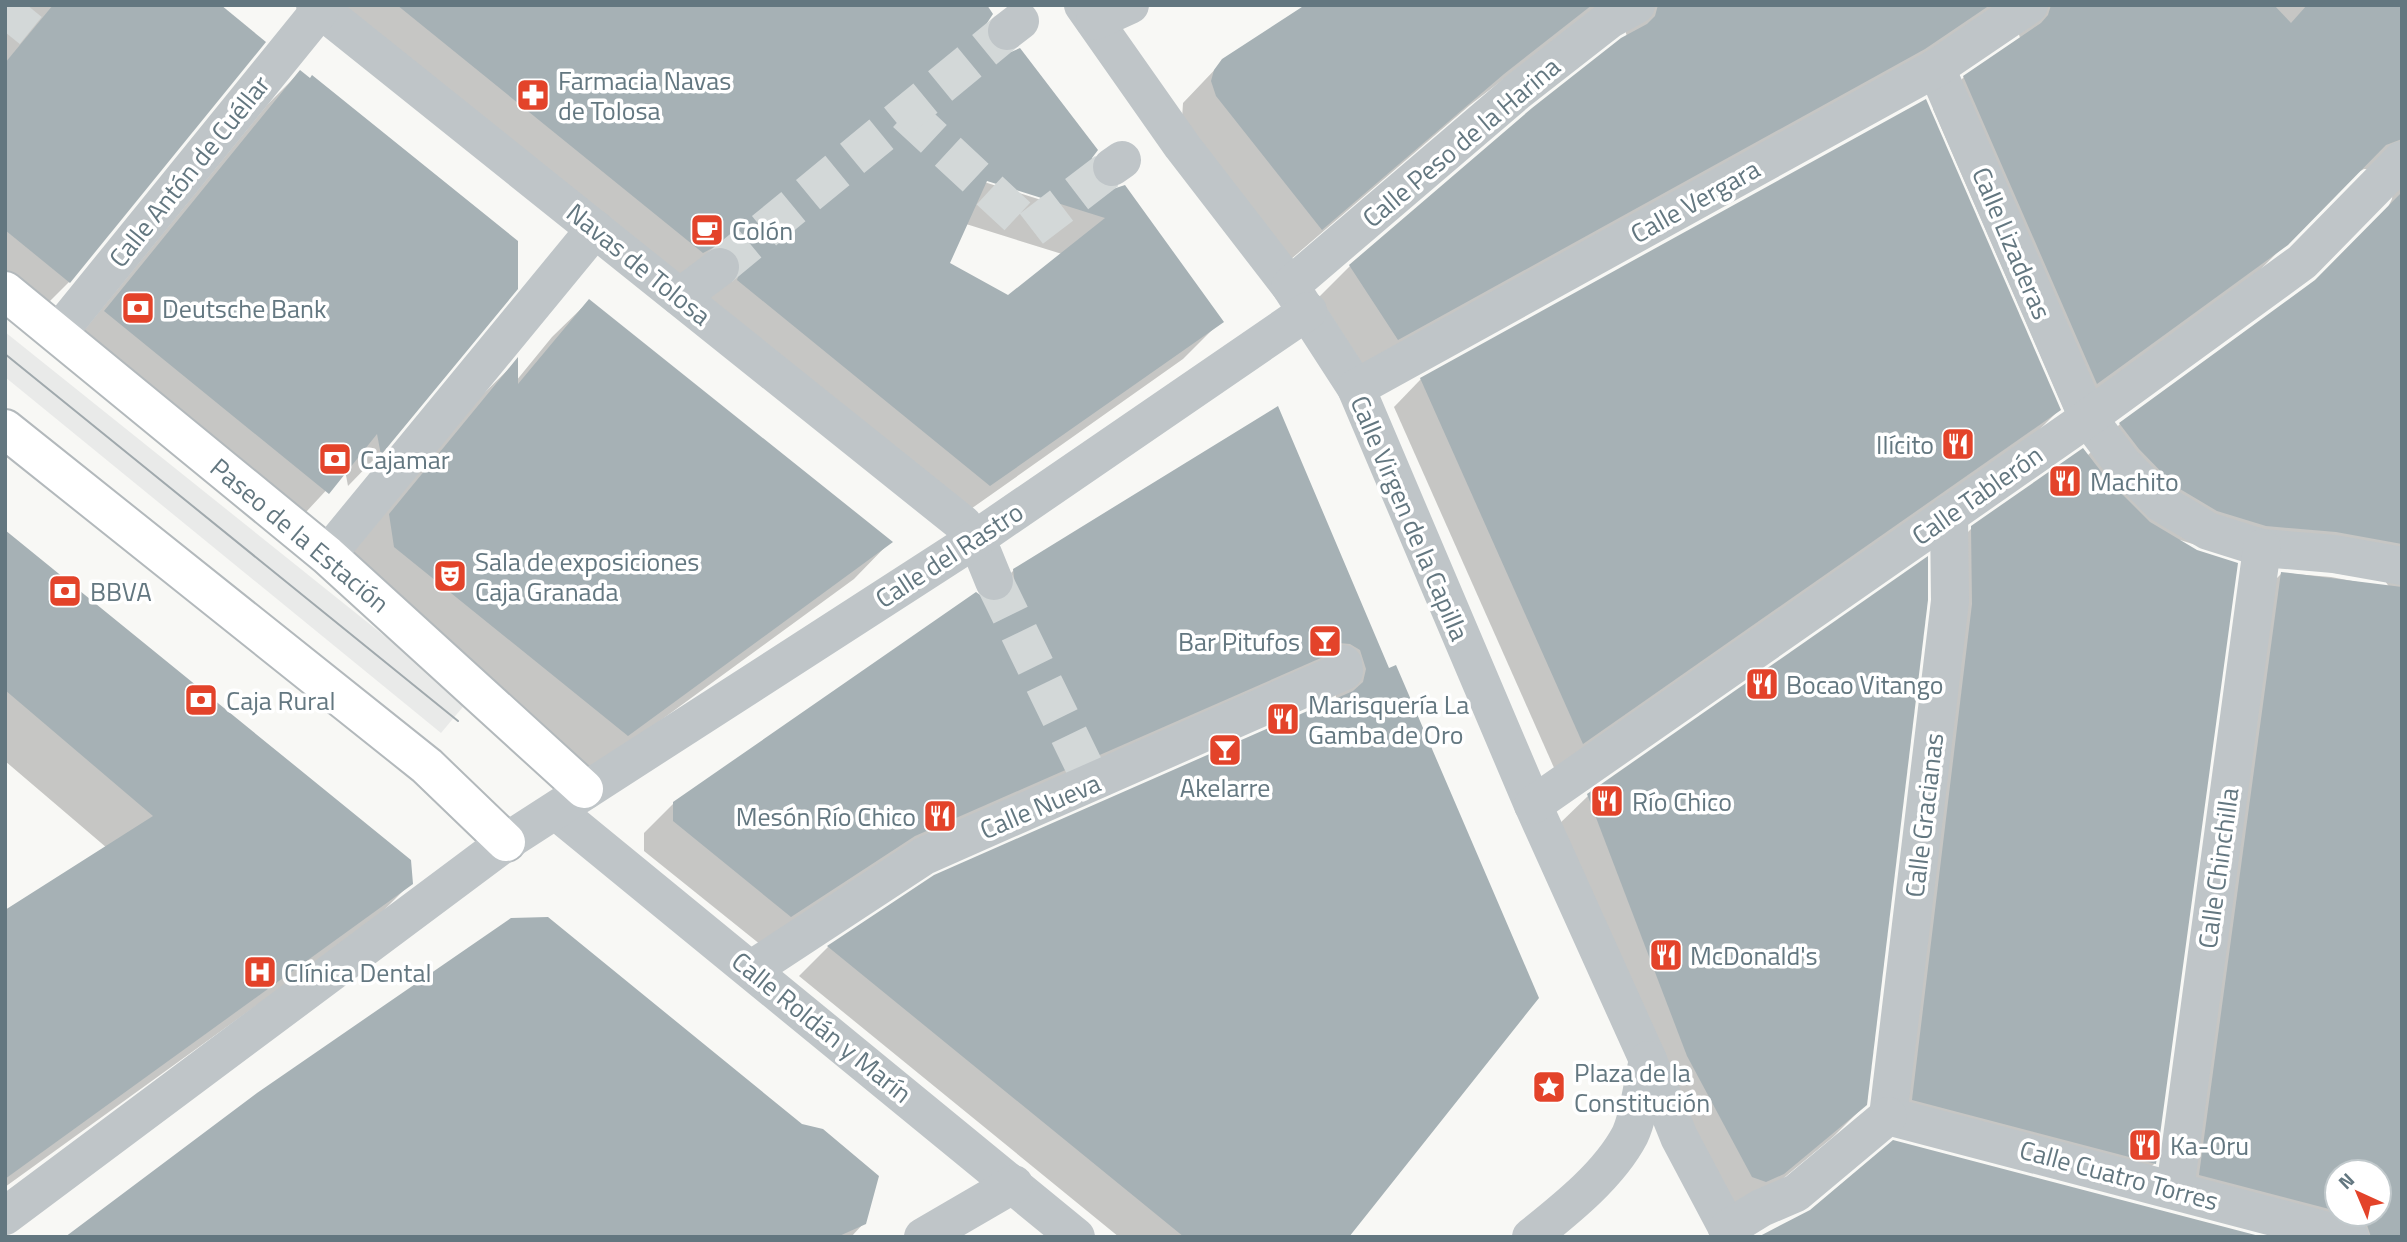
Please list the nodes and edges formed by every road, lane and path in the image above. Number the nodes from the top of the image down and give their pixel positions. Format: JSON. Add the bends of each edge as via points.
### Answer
{"nodes":[{"id":1,"x":1130,"y":5,"type":"edge"},
{"id":2,"x":1636,"y":5,"type":"edge"},
{"id":3,"x":2029,"y":5,"type":"edge"},
{"id":4,"x":318,"y":7,"type":"edge"},
{"id":5,"x":1089,"y":13,"type":"edge"},
{"id":6,"x":1936,"y":68,"type":"junction"},
{"id":7,"x":2402,"y":160,"type":"edge"},
{"id":8,"x":595,"y":229,"type":"junction"},
{"id":9,"x":720,"y":267,"type":"tunnel mouth"},
{"id":10,"x":5,"y":291,"type":"edge"},
{"id":11,"x":680,"y":297,"type":"junction"},
{"id":12,"x":1299,"y":298,"type":"junction"},
{"id":13,"x":58,"y":332,"type":"junction"},
{"id":14,"x":1356,"y":388,"type":"junction"},
{"id":15,"x":2088,"y":418,"type":"junction"},
{"id":16,"x":5,"y":429,"type":"edge"},
{"id":17,"x":1949,"y":514,"type":"junction"},
{"id":18,"x":2262,"y":548,"type":"junction"},
{"id":19,"x":980,"y":553,"type":"tunnel mouth"},
{"id":20,"x":327,"y":555,"type":"junction"},
{"id":21,"x":2402,"y":566,"type":"edge"},
{"id":22,"x":1345,"y":671,"type":"dead end"},
{"id":23,"x":576,"y":805,"type":"junction"},
{"id":24,"x":1533,"y":805,"type":"junction"},
{"id":25,"x":506,"y":842,"type":"junction"},
{"id":26,"x":752,"y":969,"type":"junction"},
{"id":27,"x":1648,"y":1060,"type":"junction"},
{"id":28,"x":1888,"y":1116,"type":"junction"},
{"id":29,"x":1014,"y":1184,"type":"junction"},
{"id":30,"x":2175,"y":1189,"type":"junction"},
{"id":31,"x":5,"y":1216,"type":"edge"},
{"id":32,"x":1730,"y":1233,"type":"edge"},
{"id":33,"x":923,"y":1237,"type":"edge"},
{"id":34,"x":1076,"y":1237,"type":"edge"},
{"id":35,"x":1531,"y":1237,"type":"edge"},
{"id":36,"x":2350,"y":1237,"type":"edge"}],
"edges":[{"from":1,"to":5,"type":"street"},
{"from":2,"to":12,"type":"street","name":"Calle Peso de la Harina","via":[[1609,20],[1518,92]]},
{"from":3,"to":6,"type":"street","name":"Calle Vergara"},
{"from":4,"to":8,"type":"street","name":"Navas de Tolosa"},
{"from":4,"to":13,"type":"street","name":"Calle Antón de Cuéllar"},
{"from":5,"to":12,"type":"street","name":"Calle Virgen de la Capilla","via":[[1182,146]]},
{"from":6,"to":14,"type":"street","name":"Calle Vergara"},
{"from":6,"to":15,"type":"street","name":"Calle Lizaderas"},
{"from":7,"to":15,"type":"street","name":"Calle Tablerón","via":[[2302,262]]},
{"from":8,"to":11,"type":"street","name":"Navas de Tolosa"},
{"from":8,"to":20,"type":"street"},
{"from":9,"to":11,"type":"street"},
{"from":10,"to":13,"type":"main road","name":"Paseo de la Estación"},
{"from":11,"to":19,"type":"street","name":"Navas de Tolosa"},
{"from":12,"to":14,"type":"street","name":"Calle Virgen de la Capilla"},
{"from":12,"to":23,"type":"street","name":"Calle del Rastro","via":[[974,540],[636,760]]},
{"from":13,"to":20,"type":"main road","name":"Paseo de la Estación"},
{"from":14,"to":24,"type":"street","name":"Calle Virgen de la Capilla"},
{"from":15,"to":17,"type":"street","name":"Calle Tablerón"},
{"from":15,"to":18,"type":"street","name":"Calle Lizaderas","via":[[2122,463],[2161,503],[2208,531]]},
{"from":16,"to":25,"type":"main road","via":[[427,766]]},
{"from":17,"to":24,"type":"street","name":"Calle Tablerón"},
{"from":17,"to":28,"type":"street","name":"Calle Gracianas","via":[[1950,601]]},
{"from":18,"to":21,"type":"street","name":"Calle Lizaderas"},
{"from":18,"to":30,"type":"street","name":"Calle Chinchilla"},
{"from":20,"to":23,"type":"main road","name":"Paseo de la Estación"},
{"from":22,"to":26,"type":"street","name":"Calle Nueva","via":[[1089,776],[923,856]]},
{"from":23,"to":25,"type":"street","name":"Calle del Rastro"},
{"from":23,"to":26,"type":"street","name":"Calle Roldán y Marín"},
{"from":24,"to":27,"type":"street","name":"Calle Virgen de la Capilla"},
{"from":25,"to":31,"type":"street","name":"Calle del Rastro"},
{"from":26,"to":29,"type":"street","name":"Calle Roldán y Marín"},
{"from":27,"to":32,"type":"street","via":[[1679,1137]]},
{"from":27,"to":35,"type":"street","via":[[1630,1134],[1602,1171]]},
{"from":28,"to":30,"type":"street","name":"Calle Cuatro Torres"},
{"from":28,"to":32,"type":"street","via":[[1796,1193],[1761,1208]]},
{"from":29,"to":33,"type":"street"},
{"from":29,"to":34,"type":"street","name":"Calle Roldán y Marín"},
{"from":30,"to":36,"type":"street","name":"Calle Cuatro Torres"}]}
